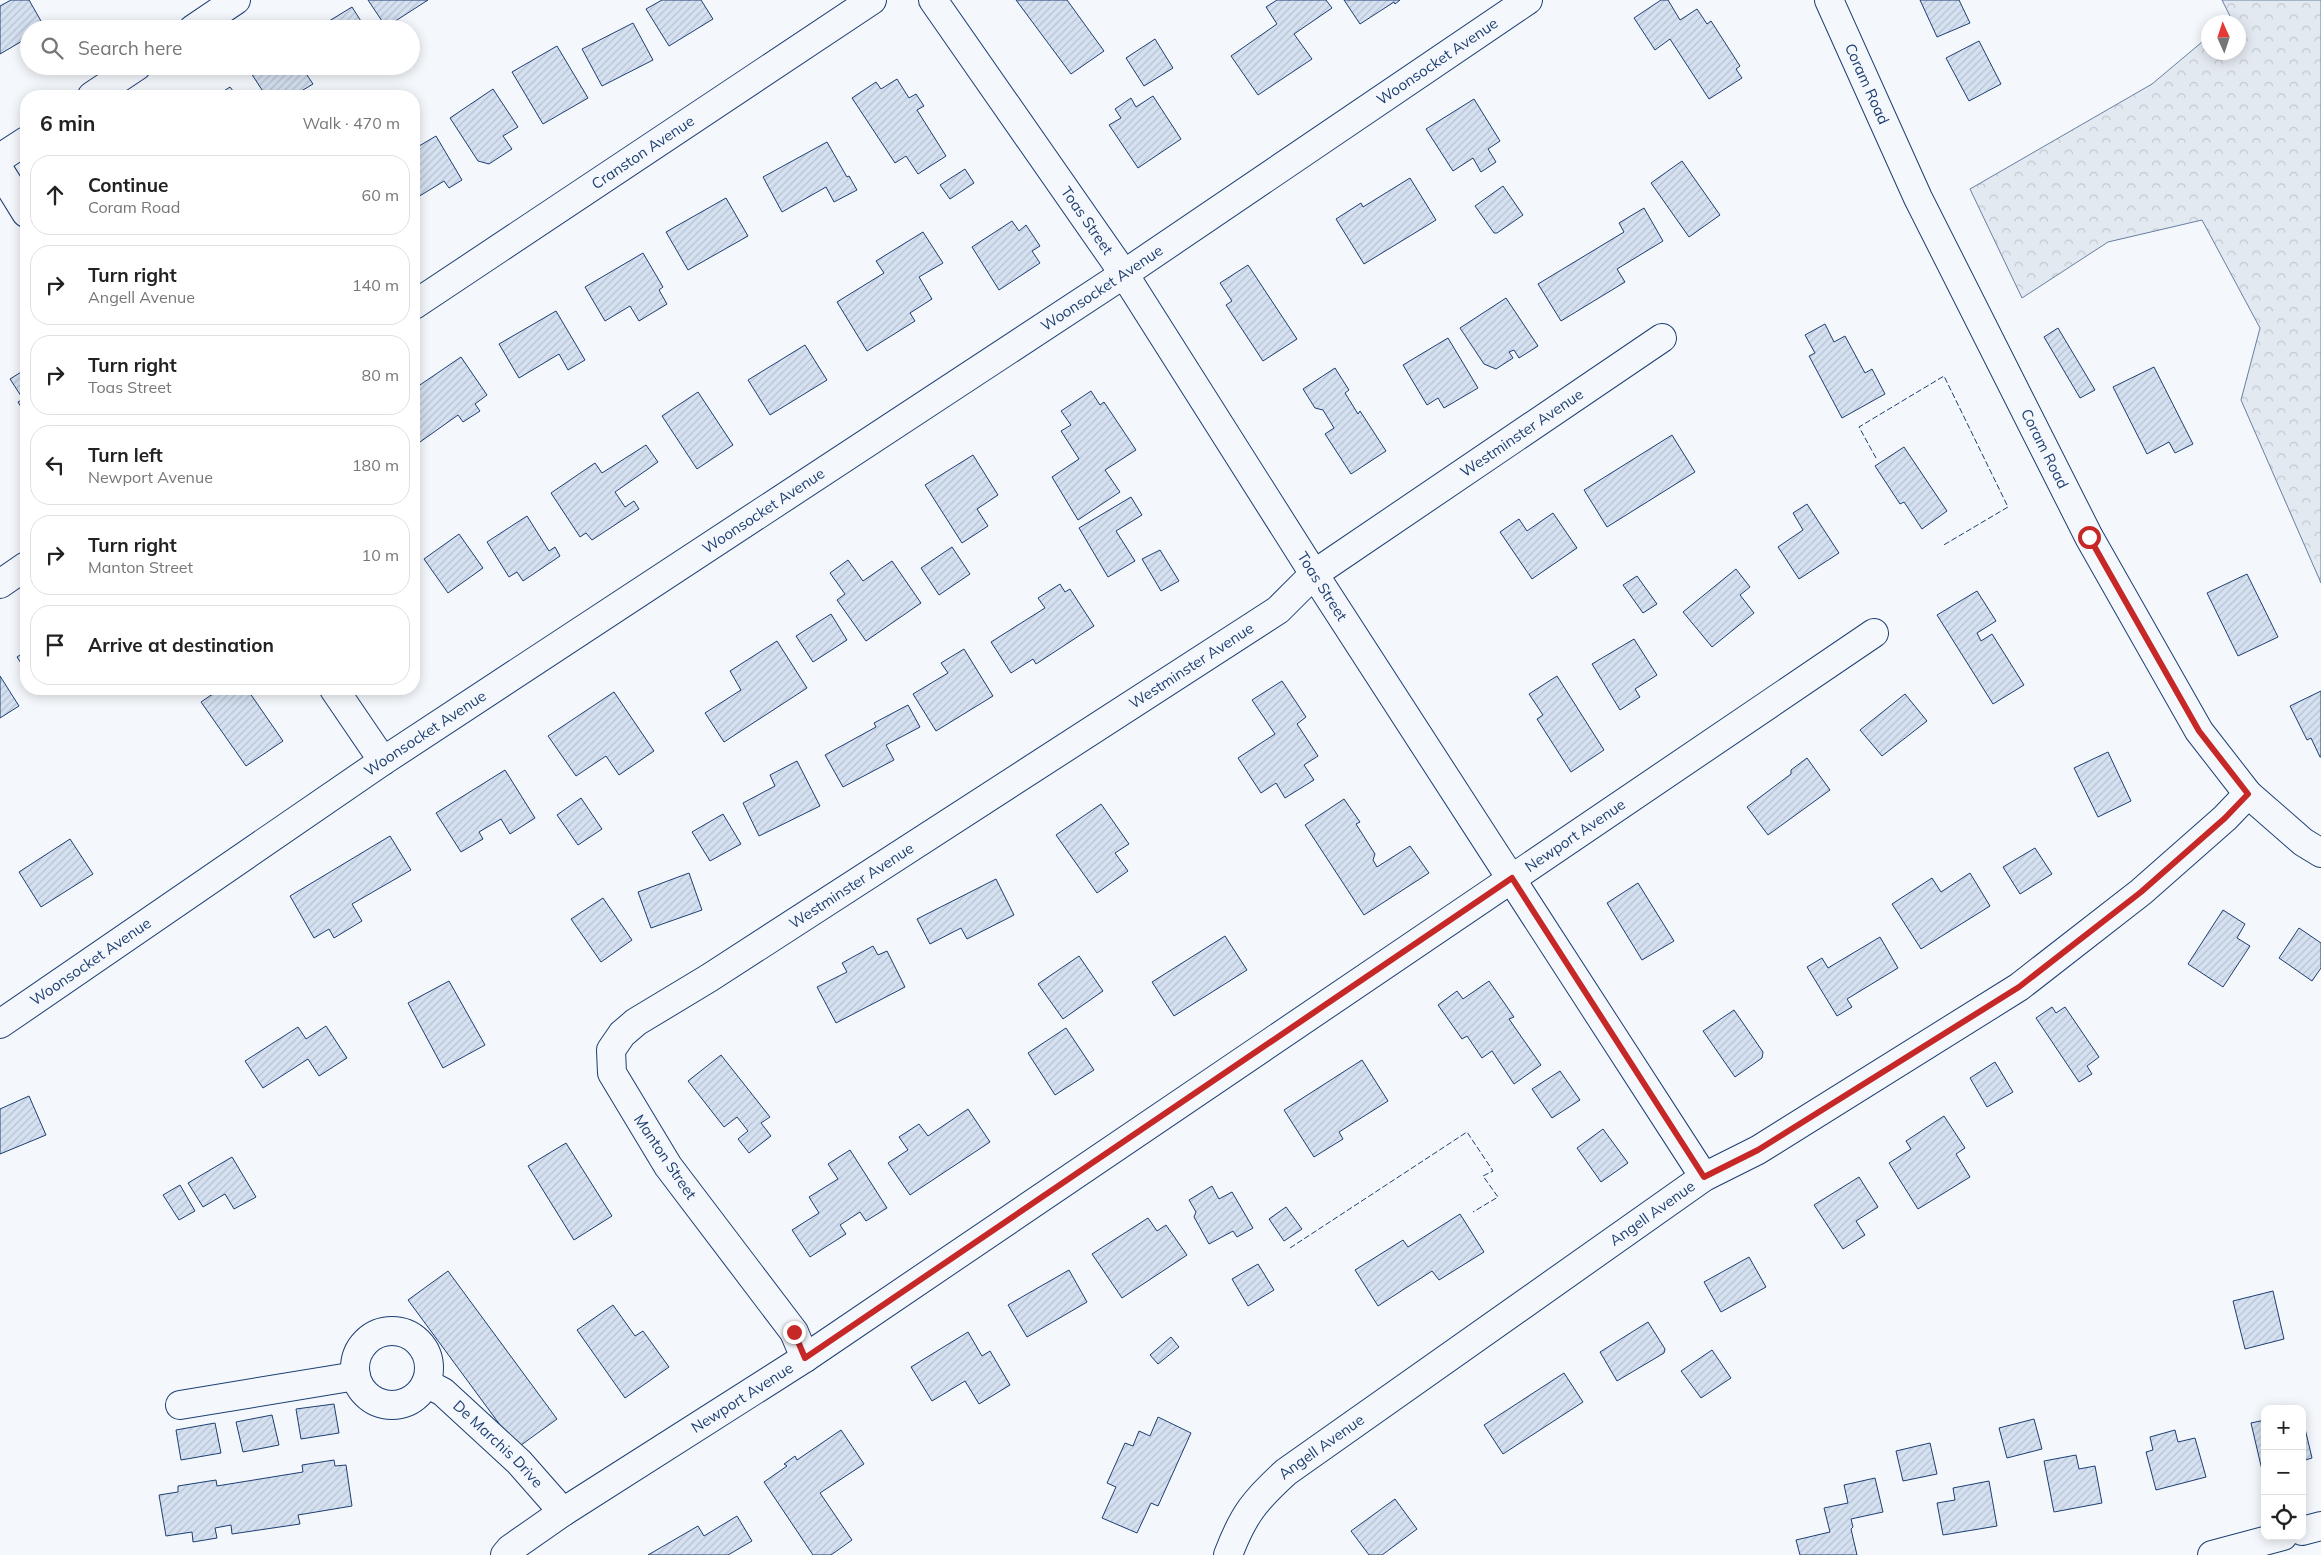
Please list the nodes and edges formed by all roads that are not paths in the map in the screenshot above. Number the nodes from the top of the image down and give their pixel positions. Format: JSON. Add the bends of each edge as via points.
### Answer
{"nodes":[{"id":1,"x":236,"y":0,"type":"edge"},
{"id":2,"x":872,"y":0,"type":"edge"},
{"id":3,"x":933,"y":0,"type":"edge"},
{"id":4,"x":1528,"y":0,"type":"edge"},
{"id":5,"x":1829,"y":0,"type":"edge"},
{"id":6,"x":206,"y":20,"type":"edge"},
{"id":7,"x":124,"y":75,"type":"edge"},
{"id":8,"x":101,"y":90,"type":"edge"},
{"id":9,"x":20,"y":145,"type":"edge"},
{"id":10,"x":0,"y":158,"type":"edge"},
{"id":11,"x":0,"y":171,"type":"edge"},
{"id":12,"x":20,"y":203,"type":"edge"},
{"id":13,"x":1124,"y":274,"type":"junction"},
{"id":14,"x":420,"y":301,"type":"edge"},
{"id":15,"x":1662,"y":338,"type":"dead end"},
{"id":16,"x":20,"y":570,"type":"edge"},
{"id":17,"x":1314,"y":574,"type":"junction"},
{"id":18,"x":0,"y":584,"type":"edge"},
{"id":19,"x":1874,"y":633,"type":"dead end"},
{"id":20,"x":338,"y":695,"type":"edge"},
{"id":21,"x":383,"y":761,"type":"junction"},
{"id":22,"x":2248,"y":794,"type":"junction"},
{"id":23,"x":2321,"y":853,"type":"edge"},
{"id":24,"x":1512,"y":878,"type":"junction"},
{"id":25,"x":709,"y":978,"type":"joint"},
{"id":26,"x":0,"y":1024,"type":"edge"},
{"id":27,"x":1704,"y":1177,"type":"junction"},
{"id":28,"x":805,"y":1358,"type":"junction"},
{"id":29,"x":356,"y":1376,"type":"junction"},
{"id":30,"x":426,"y":1383,"type":"junction"},
{"id":31,"x":180,"y":1405,"type":"dead end"},
{"id":32,"x":563,"y":1512,"type":"junction"},
{"id":33,"x":2321,"y":1526,"type":"edge"},
{"id":34,"x":2306,"y":1530,"type":"edge"},
{"id":35,"x":2268,"y":1540,"type":"edge"},
{"id":36,"x":505,"y":1555,"type":"edge"},
{"id":37,"x":1228,"y":1555,"type":"edge"},
{"id":38,"x":2212,"y":1555,"type":"edge"}],
"edges":[{"from":1,"to":6,"type":"street"},
{"from":2,"to":14,"type":"street","name":"Cranston Avenue"},
{"from":3,"to":13,"type":"street","name":"Toas Street"},
{"from":4,"to":13,"type":"street","name":"Woonsocket Avenue"},
{"from":5,"to":22,"type":"street","name":"Coram Road","via":[[1918,198],[2089,537],[2199,731]]},
{"from":7,"to":8,"type":"street"},
{"from":9,"to":10,"type":"street"},
{"from":11,"to":12,"type":"street"},
{"from":13,"to":17,"type":"street","name":"Toas Street"},
{"from":13,"to":21,"type":"street","name":"Woonsocket Avenue"},
{"from":15,"to":17,"type":"street","name":"Westminster Avenue"},
{"from":16,"to":18,"type":"street"},
{"from":17,"to":24,"type":"street","name":"Toas Street"},
{"from":17,"to":25,"type":"street","name":"Westminster Avenue","via":[[1278,610]]},
{"from":19,"to":24,"type":"street","name":"Newport Avenue"},
{"from":20,"to":21,"type":"street"},
{"from":21,"to":26,"type":"street","name":"Woonsocket Avenue"},
{"from":22,"to":23,"type":"street","name":"Coram Road","via":[[2303,842]]},
{"from":22,"to":27,"type":"street","name":"Angell Avenue","via":[[2141,892],[2019,987],[1758,1150]]},
{"from":24,"to":27,"type":"street","name":"Toas Street"},
{"from":24,"to":28,"type":"street","name":"Newport Avenue"},
{"from":25,"to":28,"type":"street","name":"Manton Street","via":[[636,1022],[622,1034],[611,1050],[612,1073],[668,1166],[794,1332]]},
{"from":27,"to":37,"type":"street","name":"Angell Avenue","via":[[1286,1472],[1258,1498],[1238,1529]]},
{"from":28,"to":32,"type":"street","name":"Newport Avenue"},
{"from":29,"to":30,"type":"street","via":[[366,1394],[388,1404],[411,1400]]},
{"from":29,"to":30,"type":"street","via":[[356,1360],[364,1344],[379,1333],[397,1331],[414,1338],[426,1351],[430,1369]]},
{"from":29,"to":31,"type":"street"},
{"from":30,"to":32,"type":"street","name":"De Marchis Drive","via":[[443,1392],[519,1462]]},
{"from":32,"to":36,"type":"street","name":"Newport Avenue"},
{"from":33,"to":34,"type":"street"},
{"from":35,"to":38,"type":"street"}]}
